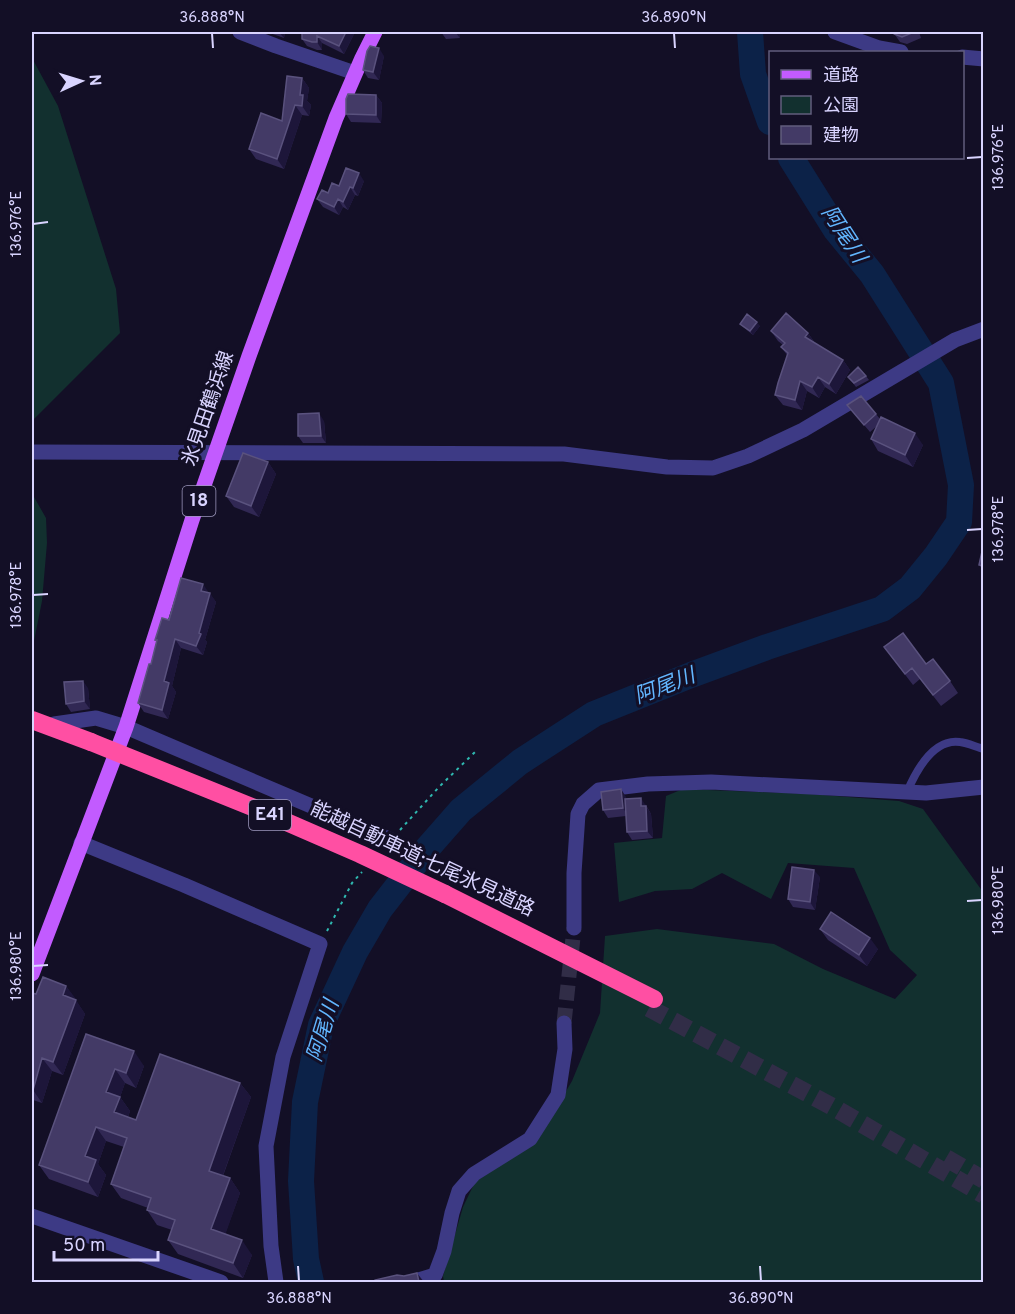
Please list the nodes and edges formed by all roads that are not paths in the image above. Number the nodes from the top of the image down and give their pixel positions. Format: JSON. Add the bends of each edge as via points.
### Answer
{"nodes":[{"id":1,"x":240,"y":32,"type":"edge"},
{"id":2,"x":375,"y":32,"type":"edge"},
{"id":3,"x":835,"y":32,"type":"edge"},
{"id":4,"x":896,"y":51,"type":"edge"},
{"id":5,"x":964,"y":57,"type":"edge"},
{"id":6,"x":984,"y":59,"type":"edge"},
{"id":7,"x":355,"y":73,"type":"junction"},
{"id":8,"x":984,"y":329,"type":"edge"},
{"id":9,"x":32,"y":452,"type":"edge"},
{"id":10,"x":216,"y":452,"type":"junction"},
{"id":11,"x":32,"y":720,"type":"edge"},
{"id":12,"x":54,"y":724,"type":"dead end"},
{"id":13,"x":126,"y":727,"type":"junction"},
{"id":14,"x":32,"y":730,"type":"edge"},
{"id":15,"x":89,"y":747,"type":"junction"},
{"id":16,"x":984,"y":749,"type":"edge"},
{"id":17,"x":984,"y":787,"type":"edge"},
{"id":18,"x":907,"y":792,"type":"junction"},
{"id":19,"x":391,"y":840,"type":"dead end"},
{"id":20,"x":81,"y":843,"type":"junction"},
{"id":21,"x":574,"y":928,"type":"tunnel mouth"},
{"id":22,"x":32,"y":974,"type":"edge"},
{"id":23,"x":652,"y":1004,"type":"tunnel mouth"},
{"id":24,"x":564,"y":1023,"type":"tunnel mouth"},
{"id":25,"x":32,"y":1215,"type":"edge"},
{"id":26,"x":221,"y":1282,"type":"edge"},
{"id":27,"x":276,"y":1282,"type":"edge"},
{"id":28,"x":412,"y":1282,"type":"edge"}],
"edges":[{"from":1,"to":7,"type":"street"},
{"from":2,"to":7,"type":"main road","name":"氷見田鶴浜線","number":"18"},
{"from":3,"to":4,"type":"street"},
{"from":5,"to":6,"type":"street"},
{"from":7,"to":10,"type":"main road","name":"氷見田鶴浜線","number":"18"},
{"from":8,"to":10,"type":"street","via":[[955,340],[803,430],[713,468],[667,467],[564,454]]},
{"from":9,"to":10,"type":"street"},
{"from":10,"to":13,"type":"main road","name":"氷見田鶴浜線","number":"18"},
{"from":11,"to":15,"type":"highway","name":"能越自動車道;七尾氷見道路","number":"E41"},
{"from":12,"to":13,"type":"street","via":[[96,718]]},
{"from":13,"to":19,"type":"street"},
{"from":13,"to":20,"type":"main road","name":"氷見田鶴浜線","number":"18"},
{"from":14,"to":15,"type":"highway","name":"能越自動車道;七尾氷見道路","number":"E41"},
{"from":15,"to":23,"type":"highway","name":"能越自動車道;七尾氷見道路","number":"E41","via":[[443,898]]},
{"from":16,"to":18,"type":"lane","via":[[959,742],[943,744],[916,771]]},
{"from":17,"to":18,"type":"street"},
{"from":18,"to":21,"type":"street","via":[[711,782],[599,790],[578,814]]},
{"from":20,"to":22,"type":"main road","name":"氷見田鶴浜線","number":"18"},
{"from":20,"to":27,"type":"street","via":[[320,944],[283,1057],[266,1146]]},
{"from":24,"to":28,"type":"street","via":[[565,1049],[558,1095],[530,1139],[474,1174],[459,1191],[435,1275]]},
{"from":25,"to":26,"type":"street"}]}
